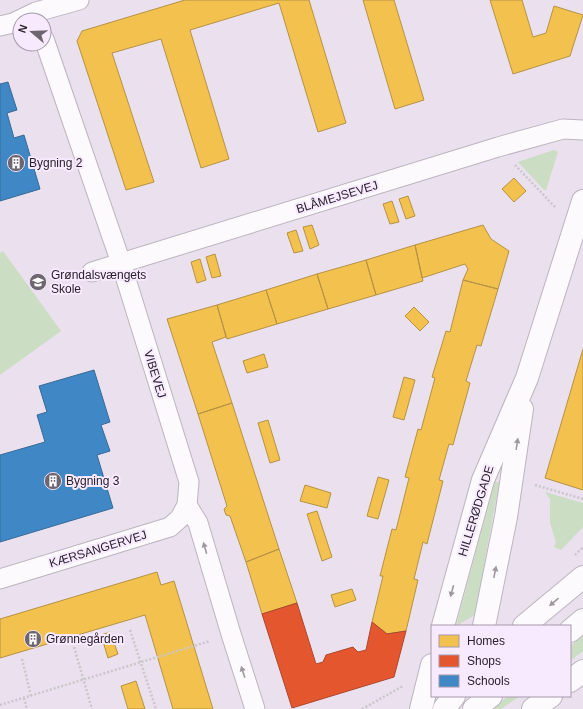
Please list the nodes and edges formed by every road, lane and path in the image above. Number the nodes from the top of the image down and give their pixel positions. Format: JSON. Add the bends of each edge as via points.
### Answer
{"nodes":[{"id":1,"x":79,"y":0,"type":"edge"},
{"id":2,"x":35,"y":11,"type":"edge"},
{"id":3,"x":0,"y":26,"type":"edge"},
{"id":4,"x":48,"y":52,"type":"edge"},
{"id":5,"x":583,"y":130,"type":"edge"},
{"id":6,"x":498,"y":147,"type":"junction"},
{"id":7,"x":583,"y":201,"type":"edge"},
{"id":8,"x":575,"y":228,"type":"junction"},
{"id":9,"x":121,"y":263,"type":"junction"},
{"id":10,"x":92,"y":272,"type":"dead end"},
{"id":11,"x":527,"y":378,"type":"junction"},
{"id":12,"x":512,"y":476,"type":"junction"},
{"id":13,"x":583,"y":499,"type":"edge"},
{"id":14,"x":187,"y":505,"type":"junction"},
{"id":15,"x":583,"y":578,"type":"edge"},
{"id":16,"x":0,"y":579,"type":"edge"},
{"id":17,"x":583,"y":620,"type":"edge"},
{"id":18,"x":443,"y":625,"type":"edge"},
{"id":19,"x":484,"y":625,"type":"edge"},
{"id":20,"x":525,"y":625,"type":"edge"},
{"id":21,"x":130,"y":630,"type":"dead end"},
{"id":22,"x":571,"y":630,"type":"edge"},
{"id":23,"x":231,"y":634,"type":"junction"},
{"id":24,"x":74,"y":647,"type":"dead end"},
{"id":25,"x":22,"y":659,"type":"dead end"},
{"id":26,"x":140,"y":662,"type":"junction"},
{"id":27,"x":431,"y":667,"type":"edge"},
{"id":28,"x":431,"y":669,"type":"edge"},
{"id":29,"x":583,"y":671,"type":"edge"},
{"id":30,"x":84,"y":679,"type":"junction"},
{"id":31,"x":571,"y":680,"type":"edge"},
{"id":32,"x":31,"y":696,"type":"junction"},
{"id":33,"x":453,"y":697,"type":"edge"},
{"id":34,"x":466,"y":697,"type":"edge"},
{"id":35,"x":490,"y":697,"type":"edge"},
{"id":36,"x":550,"y":697,"type":"edge"},
{"id":37,"x":24,"y":698,"type":"junction"},
{"id":38,"x":420,"y":703,"type":"edge"},
{"id":39,"x":0,"y":706,"type":"edge"},
{"id":40,"x":27,"y":709,"type":"edge"},
{"id":41,"x":92,"y":709,"type":"edge"},
{"id":42,"x":156,"y":709,"type":"edge"},
{"id":43,"x":255,"y":709,"type":"edge"},
{"id":44,"x":362,"y":709,"type":"edge"},
{"id":45,"x":444,"y":709,"type":"edge"},
{"id":46,"x":463,"y":709,"type":"edge"},
{"id":47,"x":474,"y":709,"type":"edge"},
{"id":48,"x":533,"y":709,"type":"edge"}],
"edges":[{"from":1,"to":2,"type":"street"},
{"from":2,"to":3,"type":"street","via":[[13,23]]},
{"from":4,"to":9,"type":"street","name":"VIBEVEJ"},
{"from":5,"to":6,"type":"street","name":"BLÅMEJSEVEJ","via":[[563,129]]},
{"from":6,"to":8,"type":"path"},
{"from":6,"to":9,"type":"street","name":"BLÅMEJSEVEJ"},
{"from":7,"to":8,"type":"street","name":"HILLERØDGADE"},
{"from":8,"to":11,"type":"street","name":"HILLERØDGADE"},
{"from":9,"to":10,"type":"street","name":"BLÅMEJSEVEJ"},
{"from":9,"to":14,"type":"street","name":"VIBEVEJ","via":[[189,482]]},
{"from":12,"to":11,"type":"street","name":"HILLERØDGADE","one_way":true},
{"from":11,"to":18,"type":"street","name":"HILLERØDGADE","one_way":true,"via":[[483,480]]},
{"from":12,"to":13,"type":"path"},
{"from":19,"to":12,"type":"street","name":"HILLERØDGADE","one_way":true},
{"from":14,"to":16,"type":"street","name":"KÆRSANGERVEJ","via":[[180,518],[170,527]]},
{"from":23,"to":14,"type":"street","one_way":true,"via":[[198,523]]},
{"from":15,"to":20,"type":"street","one_way":true},
{"from":17,"to":22,"type":"street"},
{"from":21,"to":26,"type":"path"},
{"from":23,"to":26,"type":"path"},
{"from":43,"to":23,"type":"street","one_way":true},
{"from":24,"to":30,"type":"path"},
{"from":25,"to":32,"type":"path"},
{"from":26,"to":30,"type":"path"},
{"from":26,"to":42,"type":"path"},
{"from":27,"to":44,"type":"path"},
{"from":28,"to":38,"type":"street"},
{"from":29,"to":31,"type":"street"},
{"from":30,"to":32,"type":"path"},
{"from":30,"to":41,"type":"path"},
{"from":32,"to":37,"type":"path"},
{"from":33,"to":45,"type":"street"},
{"from":34,"to":46,"type":"street"},
{"from":35,"to":47,"type":"street"},
{"from":36,"to":48,"type":"street"},
{"from":37,"to":39,"type":"path"},
{"from":37,"to":40,"type":"path"}]}
